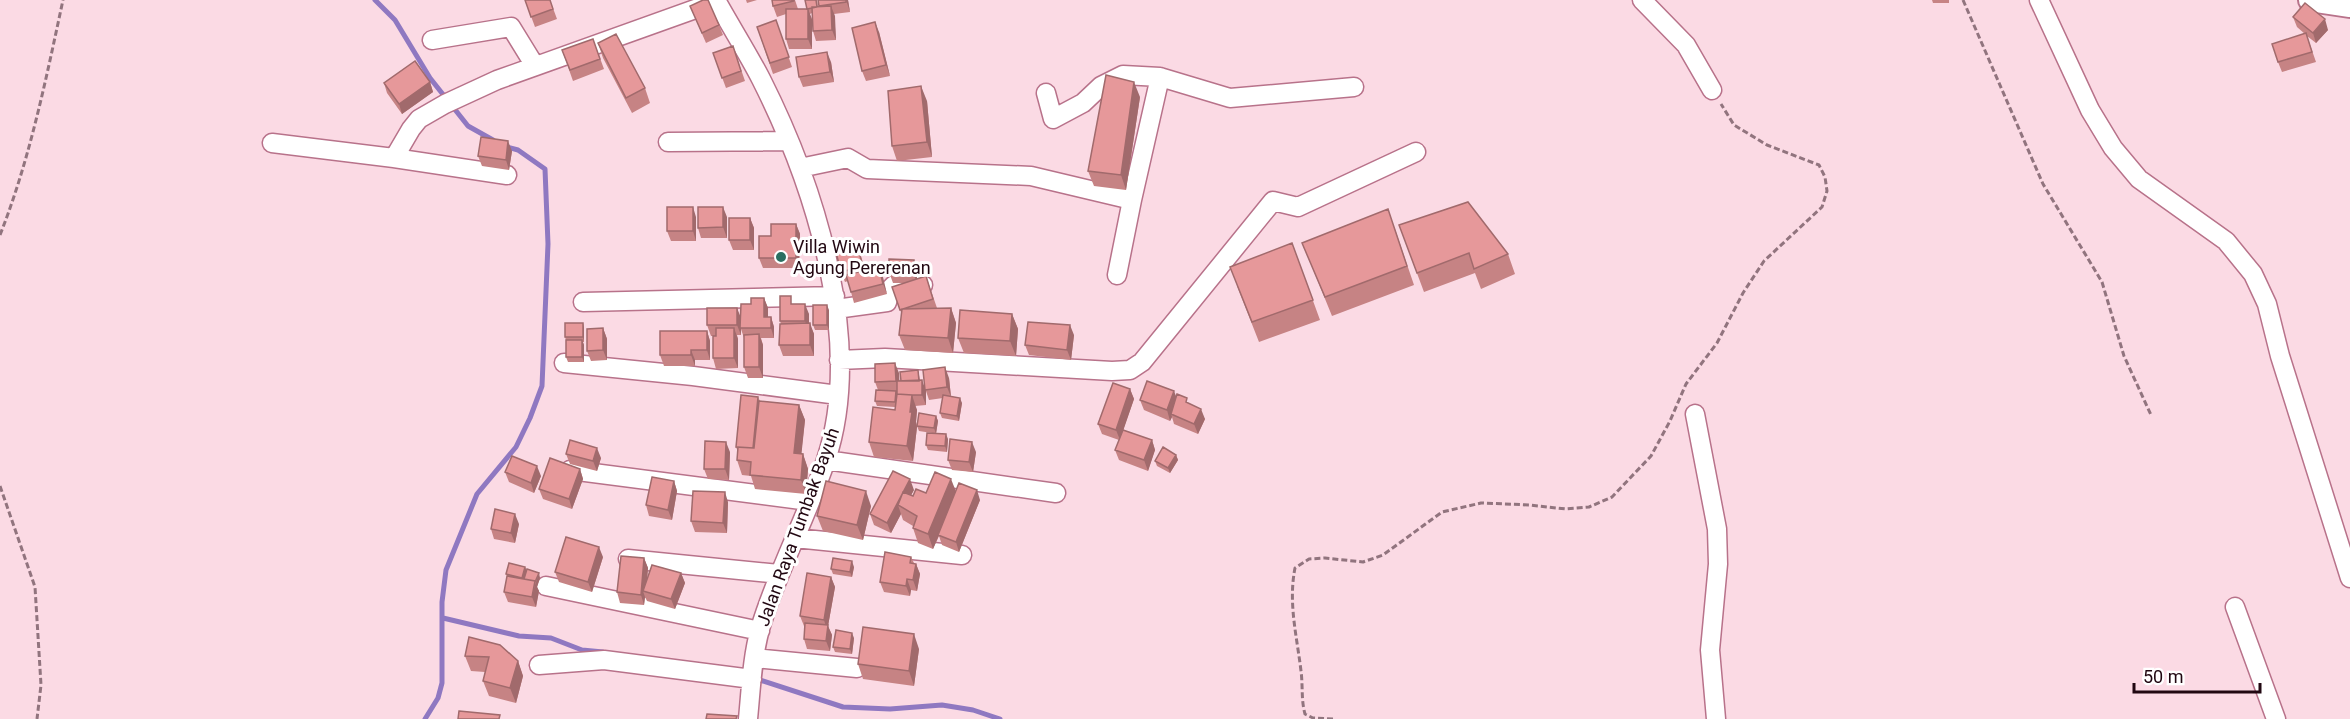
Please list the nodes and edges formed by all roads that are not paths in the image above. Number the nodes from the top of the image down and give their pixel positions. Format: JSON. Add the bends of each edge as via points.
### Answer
{"nodes":[{"id":1,"x":1642,"y":0,"type":"edge"},
{"id":2,"x":2039,"y":0,"type":"edge"},
{"id":3,"x":2310,"y":0,"type":"edge"},
{"id":4,"x":717,"y":1,"type":"edge"},
{"id":5,"x":2350,"y":6,"type":"edge"},
{"id":6,"x":432,"y":40,"type":"dead end"},
{"id":7,"x":535,"y":66,"type":"junction"},
{"id":8,"x":1160,"y":77,"type":"junction"},
{"id":9,"x":1354,"y":87,"type":"dead end"},
{"id":10,"x":1712,"y":90,"type":"road end"},
{"id":11,"x":1046,"y":93,"type":"dead end"},
{"id":12,"x":788,"y":141,"type":"junction"},
{"id":13,"x":668,"y":142,"type":"dead end"},
{"id":14,"x":272,"y":143,"type":"dead end"},
{"id":15,"x":1416,"y":152,"type":"dead end"},
{"id":16,"x":394,"y":158,"type":"junction"},
{"id":17,"x":800,"y":168,"type":"junction"},
{"id":18,"x":507,"y":175,"type":"dead end"},
{"id":19,"x":1132,"y":200,"type":"junction"},
{"id":20,"x":1117,"y":275,"type":"dead end"},
{"id":21,"x":929,"y":285,"type":"edge"},
{"id":22,"x":583,"y":302,"type":"dead end"},
{"id":23,"x":835,"y":303,"type":"junction"},
{"id":24,"x":839,"y":360,"type":"junction"},
{"id":25,"x":564,"y":363,"type":"edge"},
{"id":26,"x":838,"y":395,"type":"junction"},
{"id":27,"x":1695,"y":414,"type":"dead end"},
{"id":28,"x":826,"y":460,"type":"junction"},
{"id":29,"x":570,"y":470,"type":"edge"},
{"id":30,"x":1056,"y":494,"type":"dead end"},
{"id":31,"x":809,"y":501,"type":"junction"},
{"id":32,"x":795,"y":538,"type":"junction"},
{"id":33,"x":962,"y":555,"type":"dead end"},
{"id":34,"x":628,"y":559,"type":"edge"},
{"id":35,"x":778,"y":574,"type":"junction"},
{"id":36,"x":2350,"y":578,"type":"edge"},
{"id":37,"x":546,"y":586,"type":"dead end"},
{"id":38,"x":2235,"y":607,"type":"dead end"},
{"id":39,"x":760,"y":631,"type":"junction"},
{"id":40,"x":539,"y":665,"type":"dead end"},
{"id":41,"x":753,"y":668,"type":"junction"},
{"id":42,"x":857,"y":668,"type":"edge"},
{"id":43,"x":748,"y":718,"type":"edge"},
{"id":44,"x":727,"y":719,"type":"edge"},
{"id":45,"x":1716,"y":719,"type":"edge"},
{"id":46,"x":2276,"y":719,"type":"edge"}],
"edges":[{"from":1,"to":10,"type":"street","via":[[1686,45]]},
{"from":2,"to":36,"type":"street","via":[[2090,110],[2113,148],[2139,179],[2226,241],[2253,274],[2267,304]]},
{"from":3,"to":5,"type":"main road"},
{"from":4,"to":7,"type":"street"},
{"from":4,"to":12,"type":"street","name":"Jalan Raya Tumbak Bayuh","via":[[761,79]]},
{"from":6,"to":7,"type":"street","via":[[511,27]]},
{"from":7,"to":16,"type":"street","via":[[497,80],[419,120]]},
{"from":8,"to":9,"type":"street","via":[[1230,98]]},
{"from":8,"to":11,"type":"street","via":[[1123,75],[1053,119]]},
{"from":8,"to":19,"type":"street"},
{"from":12,"to":13,"type":"street"},
{"from":12,"to":17,"type":"street","name":"Jalan Raya Tumbak Bayuh"},
{"from":14,"to":16,"type":"street"},
{"from":15,"to":24,"type":"street","via":[[1298,207],[1273,201],[1142,362],[1130,370],[885,358]]},
{"from":16,"to":18,"type":"street"},
{"from":17,"to":19,"type":"street","via":[[848,158],[867,169],[1031,176]]},
{"from":17,"to":23,"type":"street","name":"Jalan Raya Tumbak Bayuh","via":[[811,198]]},
{"from":19,"to":20,"type":"street"},
{"from":21,"to":23,"type":"street","via":[[894,285],[887,302]]},
{"from":22,"to":23,"type":"street"},
{"from":23,"to":24,"type":"street","name":"Jalan Raya Tumbak Bayuh"},
{"from":24,"to":26,"type":"street","name":"Jalan Raya Tumbak Bayuh"},
{"from":25,"to":26,"type":"street"},
{"from":26,"to":28,"type":"street","name":"Jalan Raya Tumbak Bayuh"},
{"from":27,"to":45,"type":"street","via":[[1717,529],[1718,564],[1710,650]]},
{"from":28,"to":30,"type":"street"},
{"from":28,"to":31,"type":"street","name":"Jalan Raya Tumbak Bayuh"},
{"from":29,"to":31,"type":"street"},
{"from":31,"to":32,"type":"street","name":"Jalan Raya Tumbak Bayuh"},
{"from":32,"to":33,"type":"street"},
{"from":32,"to":35,"type":"street","name":"Jalan Raya Tumbak Bayuh"},
{"from":34,"to":35,"type":"street"},
{"from":35,"to":39,"type":"street","name":"Jalan Raya Tumbak Bayuh"},
{"from":37,"to":39,"type":"street"},
{"from":38,"to":46,"type":"street"},
{"from":39,"to":41,"type":"street","name":"Jalan Raya Tumbak Bayuh"},
{"from":40,"to":41,"type":"street","via":[[604,660]]},
{"from":41,"to":42,"type":"street"},
{"from":41,"to":43,"type":"street","name":"Jalan Raya Tumbak Bayuh"},
{"from":43,"to":44,"type":"street"}]}
